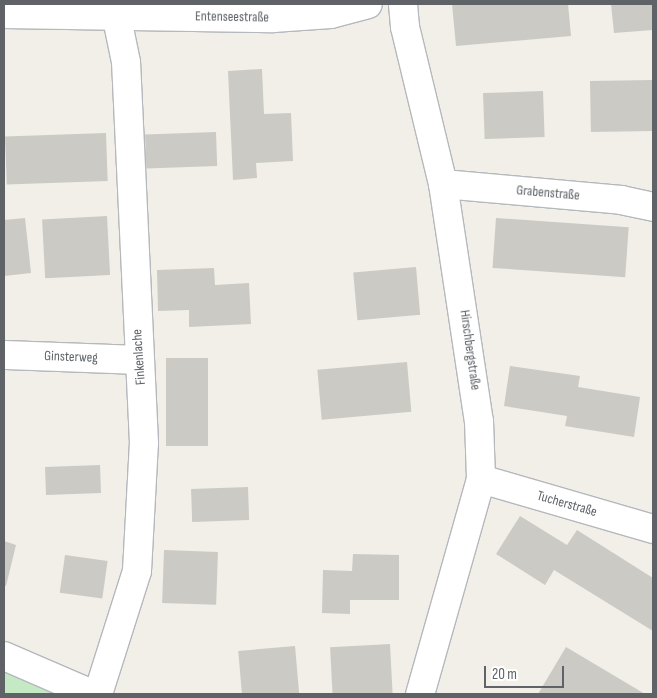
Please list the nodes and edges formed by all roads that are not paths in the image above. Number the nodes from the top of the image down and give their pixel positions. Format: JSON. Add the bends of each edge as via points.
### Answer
{"nodes":[{"id":1,"x":368,"y":4,"type":"edge"},
{"id":2,"x":403,"y":4,"type":"edge"},
{"id":3,"x":115,"y":9,"type":"edge"},
{"id":4,"x":4,"y":14,"type":"edge"},
{"id":5,"x":443,"y":184,"type":"junction"},
{"id":6,"x":653,"y":207,"type":"edge"},
{"id":7,"x":4,"y":355,"type":"edge"},
{"id":8,"x":139,"y":360,"type":"junction"},
{"id":9,"x":481,"y":480,"type":"junction"},
{"id":10,"x":653,"y":529,"type":"edge"},
{"id":11,"x":4,"y":656,"type":"edge"},
{"id":12,"x":92,"y":694,"type":"edge"},
{"id":13,"x":98,"y":694,"type":"edge"},
{"id":14,"x":420,"y":694,"type":"edge"}],
"edges":[{"from":1,"to":3,"type":"street","name":"Entenseestraße","via":[[332,14],[273,18]]},
{"from":2,"to":5,"type":"street","name":"Hirschbergstraße","via":[[405,27]]},
{"from":3,"to":4,"type":"street","name":"Entenseestraße"},
{"from":3,"to":8,"type":"street","name":"Finkenlache","via":[[126,62]]},
{"from":5,"to":6,"type":"street","name":"Grabenstraße","via":[[621,200]]},
{"from":5,"to":9,"type":"street","name":"Hirschbergstraße","via":[[468,333],[479,421]]},
{"from":7,"to":8,"type":"street","name":"Ginsterweg"},
{"from":8,"to":13,"type":"street","name":"Finkenlache","via":[[144,443],[137,571]]},
{"from":9,"to":10,"type":"street","name":"Tucherstraße"},
{"from":9,"to":14,"type":"street","name":"Hirschbergstraße"},
{"from":11,"to":12,"type":"street"}]}
